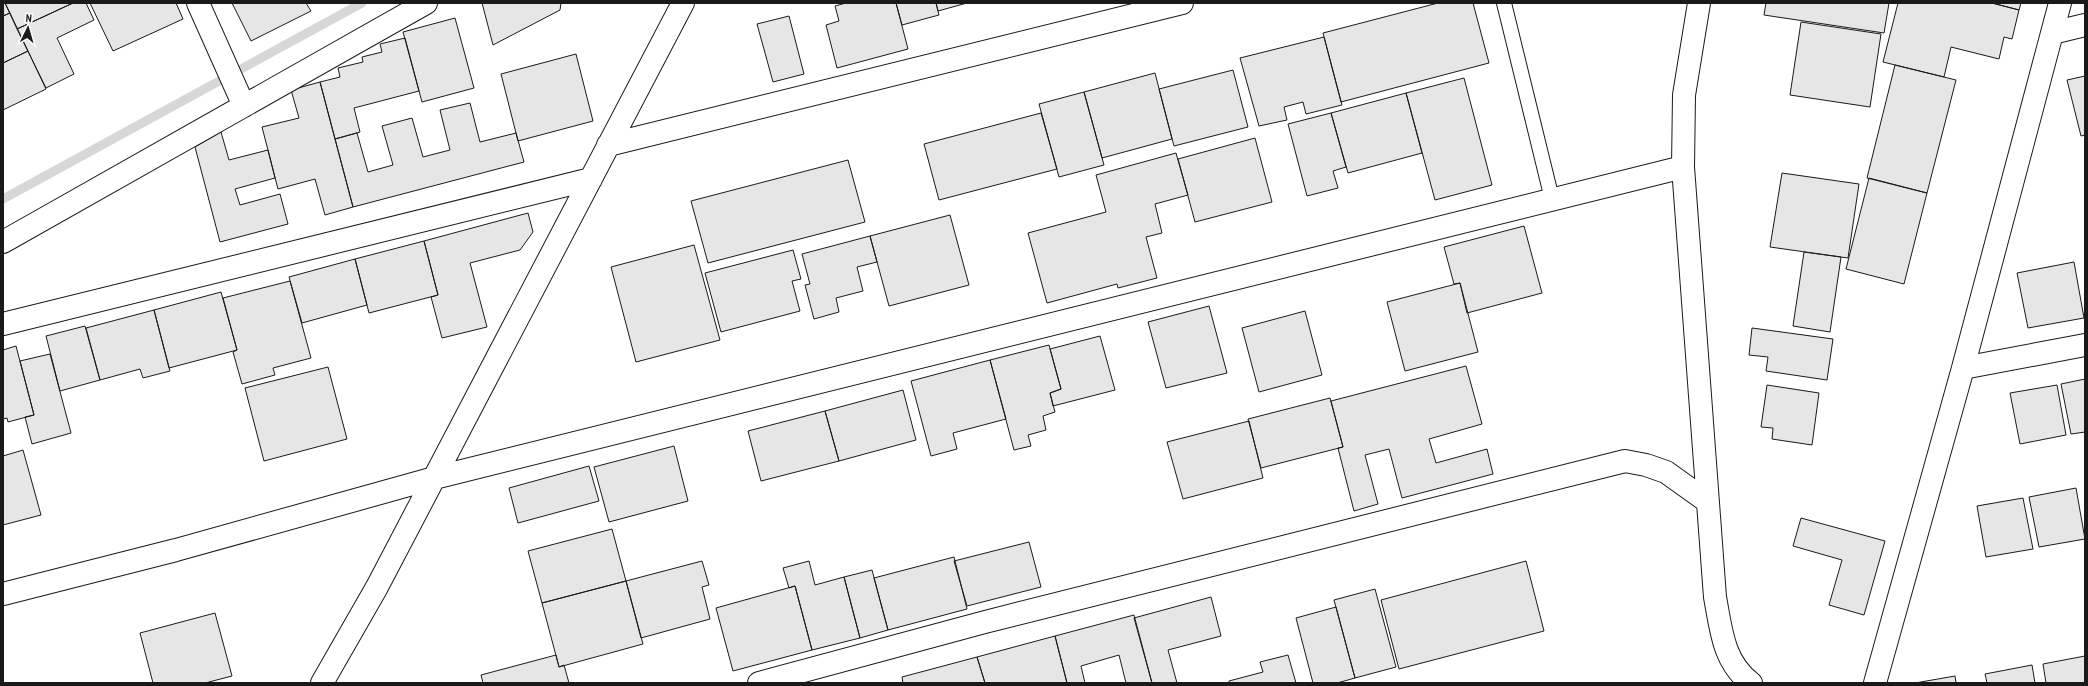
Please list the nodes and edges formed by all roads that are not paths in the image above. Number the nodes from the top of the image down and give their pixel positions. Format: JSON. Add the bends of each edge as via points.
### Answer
{"nodes":[{"id":1,"x":198,"y":3,"type":"edge"},
{"id":2,"x":426,"y":3,"type":"edge"},
{"id":3,"x":683,"y":3,"type":"edge"},
{"id":4,"x":1182,"y":3,"type":"edge"},
{"id":5,"x":1504,"y":3,"type":"edge"},
{"id":6,"x":1699,"y":3,"type":"edge"},
{"id":7,"x":2060,"y":3,"type":"edge"},
{"id":8,"x":2085,"y":25,"type":"edge"},
{"id":9,"x":2052,"y":33,"type":"junction"},
{"id":10,"x":236,"y":88,"type":"junction"},
{"id":11,"x":608,"y":145,"type":"junction"},
{"id":12,"x":1683,"y":167,"type":"junction"},
{"id":13,"x":591,"y":179,"type":"junction"},
{"id":14,"x":1552,"y":199,"type":"junction"},
{"id":15,"x":3,"y":242,"type":"edge"},
{"id":16,"x":3,"y":324,"type":"edge"},
{"id":17,"x":2085,"y":345,"type":"edge"},
{"id":18,"x":1963,"y":368,"type":"junction"},
{"id":19,"x":434,"y":478,"type":"junction"},
{"id":20,"x":1708,"y":502,"type":"junction"},
{"id":21,"x":3,"y":594,"type":"edge"},
{"id":22,"x":322,"y":683,"type":"edge"},
{"id":23,"x":760,"y":683,"type":"edge"},
{"id":24,"x":1751,"y":683,"type":"edge"},
{"id":25,"x":1875,"y":683,"type":"edge"}],
"edges":[{"from":1,"to":10,"type":"street"},
{"from":2,"to":10,"type":"street"},
{"from":3,"to":11,"type":"street"},
{"from":4,"to":11,"type":"street"},
{"from":5,"to":14,"type":"lane"},
{"from":6,"to":12,"type":"street","via":[[1684,95]]},
{"from":7,"to":9,"type":"street"},
{"from":8,"to":9,"type":"street"},
{"from":9,"to":18,"type":"street"},
{"from":10,"to":15,"type":"street"},
{"from":11,"to":13,"type":"street"},
{"from":12,"to":14,"type":"street"},
{"from":12,"to":20,"type":"street"},
{"from":13,"to":16,"type":"street"},
{"from":13,"to":19,"type":"street"},
{"from":14,"to":19,"type":"street"},
{"from":17,"to":18,"type":"street"},
{"from":18,"to":25,"type":"street"},
{"from":19,"to":21,"type":"street","via":[[176,550]]},
{"from":19,"to":22,"type":"street","via":[[377,587]]},
{"from":20,"to":23,"type":"street","via":[[1666,472],[1625,461],[985,622]]},
{"from":20,"to":24,"type":"street","via":[[1722,639],[1730,658],[1742,676]]}]}
